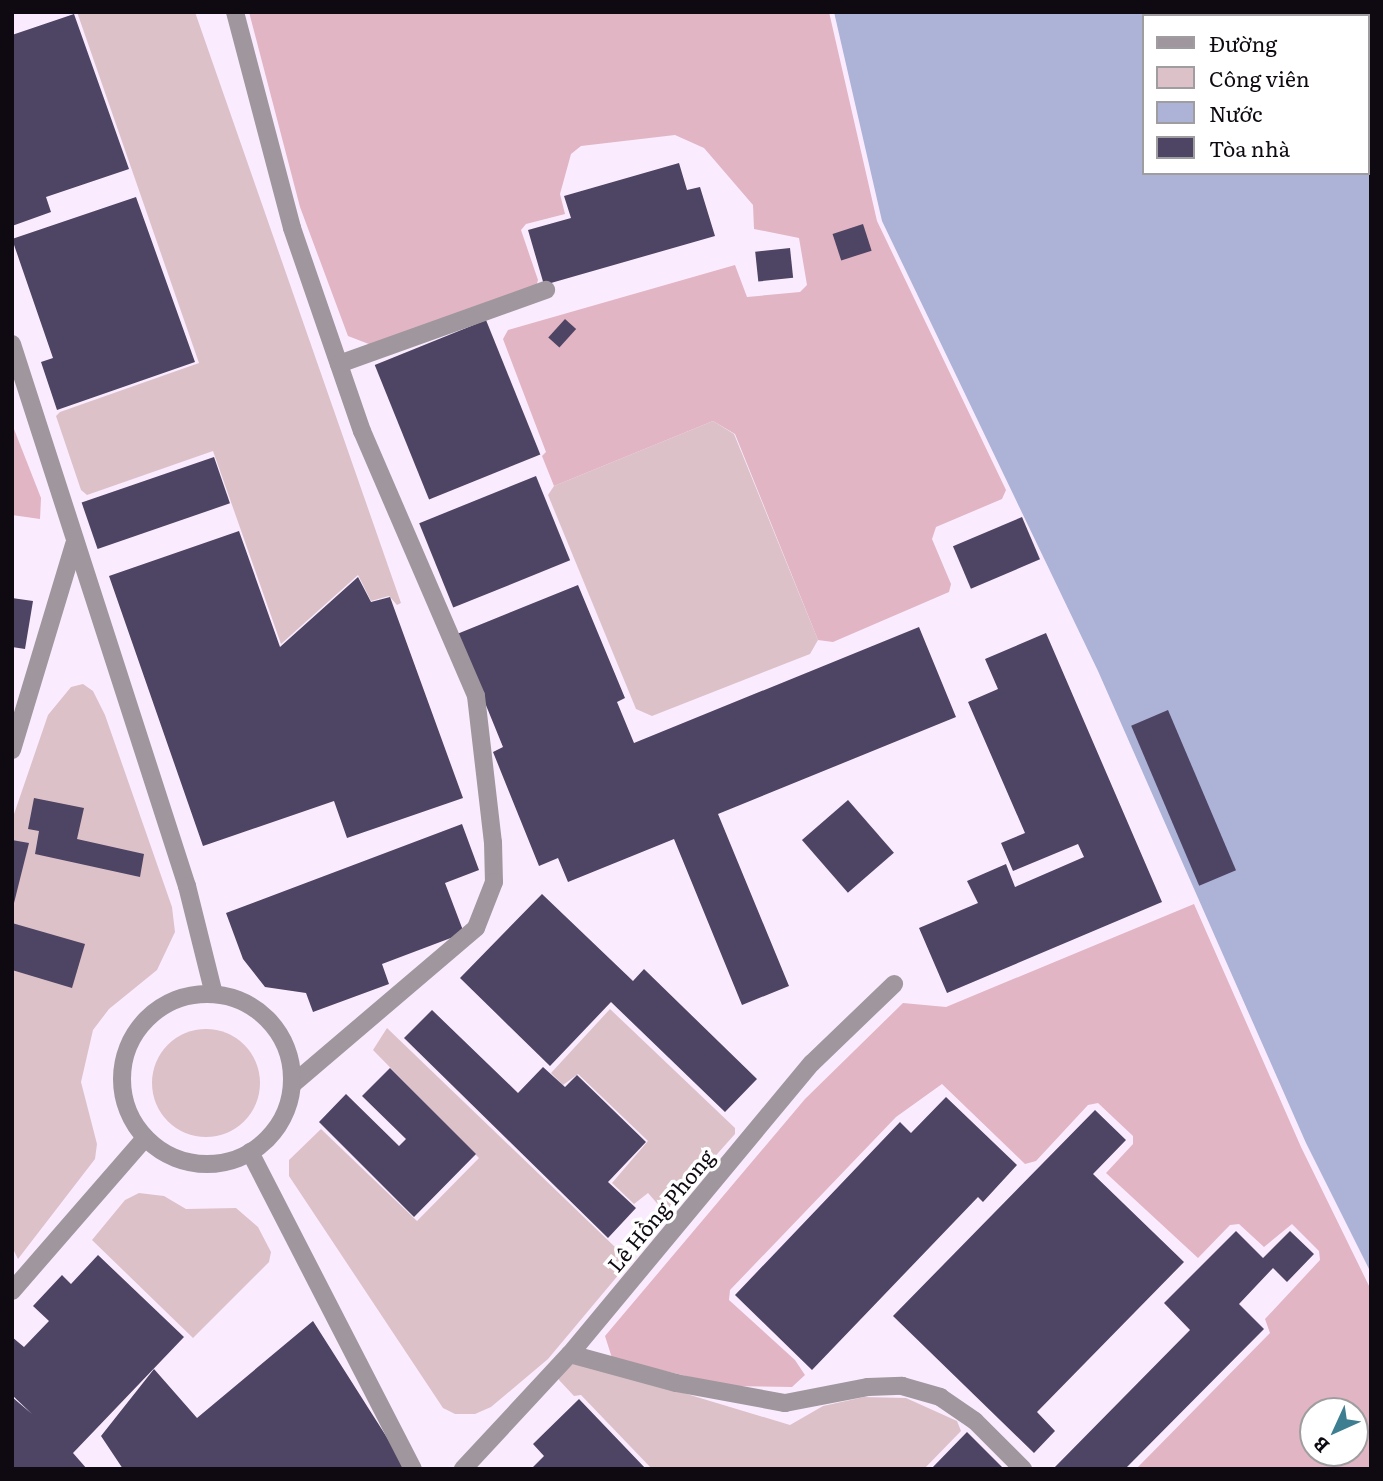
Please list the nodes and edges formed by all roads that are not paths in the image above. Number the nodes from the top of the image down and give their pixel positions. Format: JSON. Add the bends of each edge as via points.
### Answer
{"nodes":[{"id":1,"x":235,"y":12,"type":"edge"},
{"id":2,"x":546,"y":290,"type":"dead end"},
{"id":3,"x":12,"y":344,"type":"edge"},
{"id":4,"x":339,"y":364,"type":"junction"},
{"id":5,"x":74,"y":544,"type":"junction"},
{"id":6,"x":12,"y":750,"type":"edge"},
{"id":7,"x":894,"y":984,"type":"dead end"},
{"id":8,"x":214,"y":994,"type":"junction"},
{"id":9,"x":293,"y":1084,"type":"junction"},
{"id":10,"x":145,"y":1138,"type":"junction"},
{"id":11,"x":250,"y":1152,"type":"junction"},
{"id":12,"x":12,"y":1291,"type":"edge"},
{"id":13,"x":570,"y":1354,"type":"junction"},
{"id":14,"x":413,"y":1469,"type":"edge"},
{"id":15,"x":463,"y":1469,"type":"edge"},
{"id":16,"x":1023,"y":1469,"type":"edge"}],
"edges":[{"from":1,"to":4,"type":"street","via":[[292,228]]},
{"from":2,"to":4,"type":"street"},
{"from":3,"to":5,"type":"street"},
{"from":4,"to":9,"type":"street","via":[[362,431],[476,696],[494,882],[476,928]]},
{"from":5,"to":6,"type":"street"},
{"from":5,"to":8,"type":"street","via":[[187,886]]},
{"from":7,"to":13,"type":"street","name":"Lê Hồng Phong","via":[[812,1063]]},
{"from":8,"to":9,"type":"street","via":[[251,1003],[282,1034]]},
{"from":8,"to":10,"type":"street","via":[[189,994],[172,1001],[129,1042],[122,1090],[127,1110]]},
{"from":9,"to":11,"type":"street","via":[[281,1118],[264,1143]]},
{"from":10,"to":11,"type":"street","via":[[174,1160],[194,1164],[216,1166]]},
{"from":10,"to":12,"type":"street"},
{"from":11,"to":14,"type":"street"},
{"from":13,"to":15,"type":"street","name":"Lê Hồng Phong"},
{"from":13,"to":16,"type":"street","via":[[676,1383],[785,1403],[868,1387],[902,1387],[940,1397],[975,1421]]}]}
